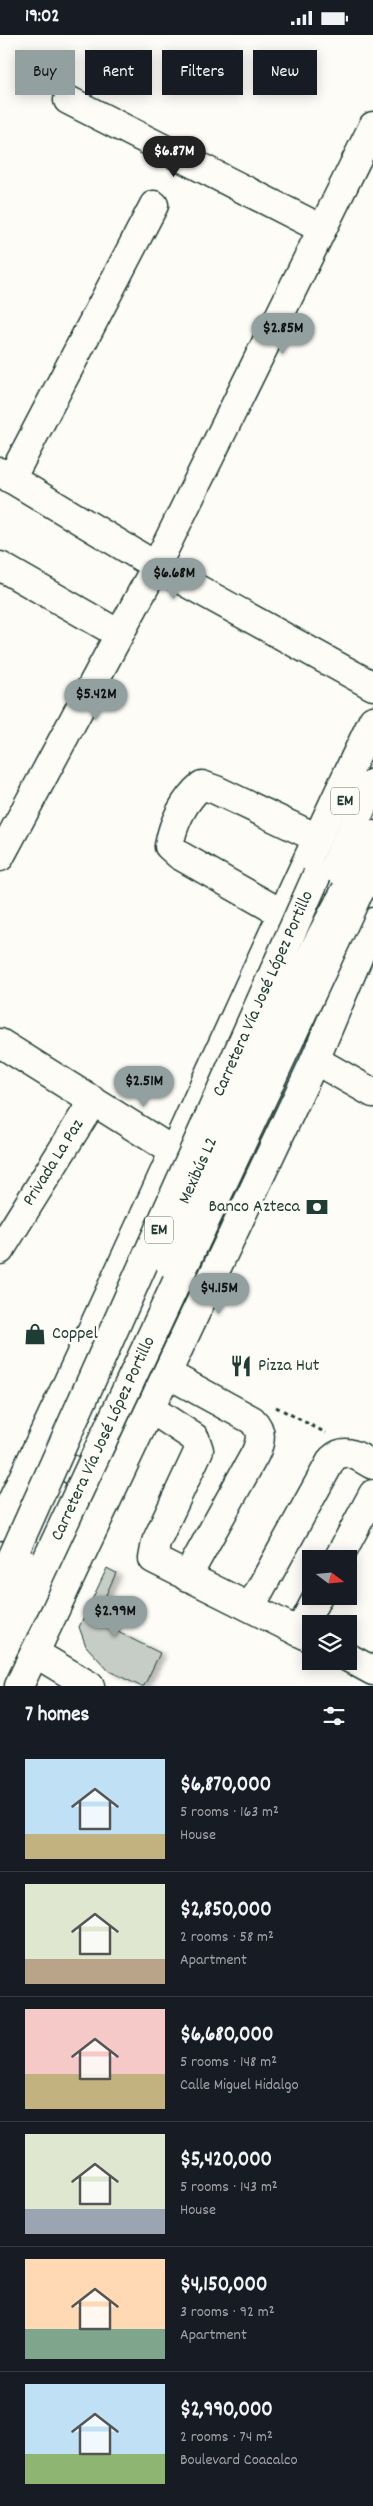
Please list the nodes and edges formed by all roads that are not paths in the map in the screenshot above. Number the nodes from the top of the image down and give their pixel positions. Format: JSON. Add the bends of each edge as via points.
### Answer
{"nodes":[{"id":1,"x":68,"y":100,"type":"dead end"},
{"id":2,"x":373,"y":126,"type":"edge"},
{"id":3,"x":154,"y":205,"type":"dead end"},
{"id":4,"x":322,"y":229,"type":"junction"},
{"id":5,"x":6,"y":475,"type":"edge"},
{"id":6,"x":0,"y":566,"type":"edge"},
{"id":7,"x":156,"y":566,"type":"junction"},
{"id":8,"x":119,"y":634,"type":"junction"},
{"id":9,"x":373,"y":686,"type":"edge"},
{"id":10,"x":373,"y":720,"type":"edge"},
{"id":11,"x":373,"y":727,"type":"edge"},
{"id":12,"x":373,"y":783,"type":"edge"},
{"id":13,"x":373,"y":835,"type":"edge"},
{"id":14,"x":317,"y":838,"type":"junction"},
{"id":15,"x":0,"y":857,"type":"edge"},
{"id":16,"x":373,"y":869,"type":"edge"},
{"id":17,"x":337,"y":885,"type":"junction"},
{"id":18,"x":281,"y":913,"type":"junction"},
{"id":19,"x":373,"y":922,"type":"edge"},
{"id":20,"x":0,"y":1043,"type":"edge"},
{"id":21,"x":315,"y":1060,"type":"junction"},
{"id":22,"x":373,"y":1093,"type":"edge"},
{"id":23,"x":92,"y":1101,"type":"junction"},
{"id":24,"x":173,"y":1151,"type":"junction"},
{"id":25,"x":0,"y":1250,"type":"edge"},
{"id":26,"x":168,"y":1374,"type":"junction"},
{"id":27,"x":152,"y":1409,"type":"junction"},
{"id":28,"x":44,"y":1435,"type":"junction"},
{"id":29,"x":373,"y":1465,"type":"edge"},
{"id":30,"x":122,"y":1473,"type":"junction"},
{"id":31,"x":373,"y":1494,"type":"edge"},
{"id":32,"x":0,"y":1526,"type":"edge"},
{"id":33,"x":343,"y":1550,"type":"edge"},
{"id":34,"x":187,"y":1577,"type":"junction"},
{"id":35,"x":0,"y":1585,"type":"edge"},
{"id":36,"x":251,"y":1606,"type":"junction"},
{"id":37,"x":0,"y":1613,"type":"edge"},
{"id":38,"x":302,"y":1633,"type":"edge"},
{"id":39,"x":0,"y":1639,"type":"edge"},
{"id":40,"x":35,"y":1653,"type":"junction"},
{"id":41,"x":0,"y":1656,"type":"edge"},
{"id":42,"x":357,"y":1662,"type":"edge"},
{"id":43,"x":373,"y":1671,"type":"edge"},
{"id":44,"x":19,"y":1686,"type":"edge"},
{"id":45,"x":90,"y":1686,"type":"edge"}],
"edges":[{"from":1,"to":4,"type":"main road"},
{"from":2,"to":4,"type":"main road"},
{"from":3,"to":5,"type":"main road"},
{"from":4,"to":7,"type":"main road"},
{"from":5,"to":7,"type":"main road"},
{"from":6,"to":8,"type":"main road"},
{"from":7,"to":8,"type":"main road"},
{"from":7,"to":9,"type":"main road"},
{"from":8,"to":15,"type":"main road"},
{"from":10,"to":14,"type":"main road"},
{"from":11,"to":17,"type":"main road","name":"Carretera Vía José López Portillo","number":"EM"},
{"from":12,"to":17,"type":"main road","name":"Mexibús L2"},
{"from":13,"to":17,"type":"main road","name":"Mexibús L2"},
{"from":14,"to":18,"type":"main road"},
{"from":14,"to":18,"type":"main road","via":[[202,785],[191,794],[172,829],[168,846],[179,855]]},
{"from":16,"to":17,"type":"main road","name":"Carretera Vía José López Portillo","number":"EM"},
{"from":17,"to":35,"type":"main road","name":"Carretera Vía José López Portillo","number":"EM","bridge":true},
{"from":17,"to":37,"type":"main road","name":"Mexibús L2","bridge":true},
{"from":17,"to":39,"type":"main road","name":"Mexibús L2","bridge":true,"via":[[322,933]]},
{"from":17,"to":41,"type":"main road","name":"Carretera Vía José López Portillo","number":"EM","bridge":true,"via":[[34,1589]]},
{"from":18,"to":24,"type":"main road"},
{"from":19,"to":21,"type":"main road"},
{"from":20,"to":23,"type":"main road"},
{"from":21,"to":22,"type":"main road"},
{"from":21,"to":26,"type":"main road"},
{"from":23,"to":24,"type":"main road"},
{"from":23,"to":25,"type":"main road","name":"Privada La Paz"},
{"from":24,"to":28,"type":"main road"},
{"from":26,"to":27,"type":"main road"},
{"from":26,"to":34,"type":"main road","via":[[252,1420],[259,1427],[261,1436],[255,1454]]},
{"from":27,"to":30,"type":"main road"},
{"from":27,"to":34,"type":"main road","via":[[195,1438],[198,1444],[153,1551],[153,1559]]},
{"from":28,"to":30,"type":"main road","via":[[48,1450],[65,1466],[88,1475],[106,1477]]},
{"from":28,"to":32,"type":"main road"},
{"from":29,"to":36,"type":"main road","via":[[347,1451],[339,1452],[332,1459]]},
{"from":30,"to":40,"type":"main road"},
{"from":31,"to":33,"type":"main road"},
{"from":34,"to":36,"type":"main road"},
{"from":36,"to":38,"type":"main road"},
{"from":39,"to":40,"type":"main road"},
{"from":40,"to":44,"type":"main road"},
{"from":40,"to":45,"type":"main road"},
{"from":42,"to":43,"type":"main road"}]}
